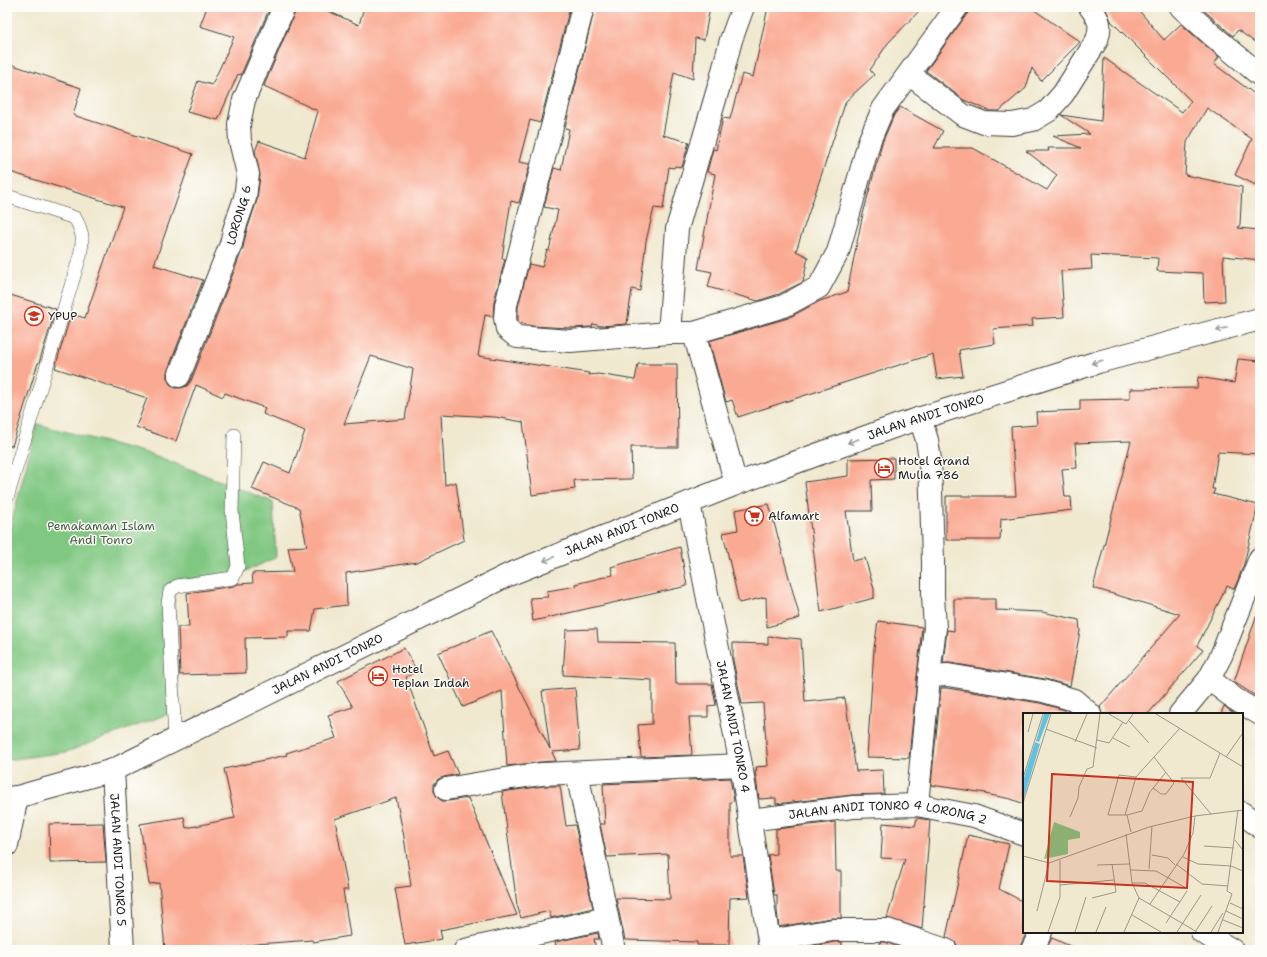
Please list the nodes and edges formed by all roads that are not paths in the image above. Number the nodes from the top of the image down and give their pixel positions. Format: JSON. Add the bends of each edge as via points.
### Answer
{"nodes":[{"id":1,"x":284,"y":7,"type":"edge"},
{"id":2,"x":583,"y":7,"type":"edge"},
{"id":3,"x":743,"y":7,"type":"edge"},
{"id":4,"x":957,"y":7,"type":"edge"},
{"id":5,"x":1090,"y":7,"type":"edge"},
{"id":6,"x":1181,"y":7,"type":"edge"},
{"id":7,"x":909,"y":74,"type":"junction"},
{"id":8,"x":1260,"y":75,"type":"edge"},
{"id":9,"x":7,"y":196,"type":"edge"},
{"id":10,"x":1260,"y":319,"type":"edge"},
{"id":11,"x":669,"y":333,"type":"junction"},
{"id":12,"x":694,"y":333,"type":"junction"},
{"id":13,"x":179,"y":376,"type":"dead end"},
{"id":14,"x":920,"y":418,"type":"junction"},
{"id":15,"x":234,"y":435,"type":"dead end"},
{"id":16,"x":736,"y":484,"type":"junction"},
{"id":17,"x":7,"y":498,"type":"edge"},
{"id":18,"x":689,"y":503,"type":"junction"},
{"id":19,"x":1260,"y":558,"type":"edge"},
{"id":20,"x":929,"y":676,"type":"junction"},
{"id":21,"x":1209,"y":679,"type":"junction"},
{"id":22,"x":1089,"y":713,"type":"edge"},
{"id":23,"x":1181,"y":713,"type":"edge"},
{"id":24,"x":1260,"y":714,"type":"edge"},
{"id":25,"x":175,"y":740,"type":"junction"},
{"id":26,"x":741,"y":765,"type":"junction"},
{"id":27,"x":113,"y":770,"type":"junction"},
{"id":28,"x":577,"y":773,"type":"junction"},
{"id":29,"x":446,"y":789,"type":"dead end"},
{"id":30,"x":12,"y":797,"type":"edge"},
{"id":31,"x":917,"y":806,"type":"junction"},
{"id":32,"x":1243,"y":815,"type":"edge"},
{"id":33,"x":750,"y":820,"type":"junction"},
{"id":34,"x":1260,"y":827,"type":"edge"},
{"id":35,"x":1023,"y":834,"type":"edge"},
{"id":36,"x":7,"y":845,"type":"edge"},
{"id":37,"x":607,"y":918,"type":"junction"},
{"id":38,"x":1040,"y":933,"type":"edge"},
{"id":39,"x":1204,"y":933,"type":"edge"},
{"id":40,"x":771,"y":946,"type":"edge"},
{"id":41,"x":123,"y":950,"type":"edge"},
{"id":42,"x":466,"y":950,"type":"edge"},
{"id":43,"x":614,"y":950,"type":"edge"},
{"id":44,"x":946,"y":950,"type":"edge"},
{"id":45,"x":1032,"y":950,"type":"edge"},
{"id":46,"x":1232,"y":950,"type":"edge"}],
"edges":[{"from":1,"to":13,"type":"street","name":"LORONG 6","via":[[244,100],[240,118],[240,142],[248,174],[245,198],[231,244]]},
{"from":2,"to":11,"type":"street","via":[[506,305],[507,329],[517,337],[570,341]]},
{"from":3,"to":11,"type":"street","via":[[730,40],[677,228]]},
{"from":4,"to":7,"type":"street"},
{"from":5,"to":7,"type":"street","via":[[1100,23],[1097,40],[1063,94],[1048,110],[1033,120],[1012,124],[984,123],[963,114]]},
{"from":6,"to":8,"type":"street"},
{"from":7,"to":12,"type":"street","via":[[883,109],[875,127],[838,252],[819,287],[784,306]]},
{"from":9,"to":17,"type":"lane","via":[[75,218],[83,239]]},
{"from":10,"to":14,"type":"street","name":"JALAN ANDI TONRO","one_way":true,"via":[[1098,362]]},
{"from":11,"to":12,"type":"street"},
{"from":12,"to":16,"type":"street"},
{"from":14,"to":16,"type":"street","name":"JALAN ANDI TONRO","one_way":true},
{"from":14,"to":20,"type":"street","via":[[930,459],[934,561],[935,628]]},
{"from":15,"to":25,"type":"lane","via":[[232,511],[238,566],[233,578],[177,586],[170,591],[168,603]]},
{"from":16,"to":18,"type":"street","name":"JALAN ANDI TONRO"},
{"from":18,"to":25,"type":"street","name":"JALAN ANDI TONRO","one_way":true,"via":[[508,575]]},
{"from":18,"to":26,"type":"street","name":"JALAN ANDI TONRO 4"},
{"from":19,"to":21,"type":"street","via":[[1221,656]]},
{"from":20,"to":22,"type":"street","via":[[948,675],[1043,691],[1074,700]]},
{"from":20,"to":31,"type":"street"},
{"from":21,"to":23,"type":"street"},
{"from":21,"to":24,"type":"street"},
{"from":25,"to":27,"type":"street","name":"JALAN ANDI TONRO"},
{"from":26,"to":28,"type":"street"},
{"from":26,"to":33,"type":"street","name":"JALAN ANDI TONRO 4"},
{"from":27,"to":30,"type":"street","name":"JALAN ANDI TONRO"},
{"from":27,"to":41,"type":"street","name":"JALAN ANDI TONRO 5"},
{"from":28,"to":29,"type":"street","via":[[542,774]]},
{"from":28,"to":37,"type":"street"},
{"from":30,"to":36,"type":"street"},
{"from":31,"to":33,"type":"street","name":"JALAN ANDI TONRO 4 LORONG 2","via":[[853,807]]},
{"from":31,"to":35,"type":"street","name":"JALAN ANDI TONRO 4 LORONG 2","via":[[974,816]]},
{"from":32,"to":34,"type":"street"},
{"from":33,"to":40,"type":"street","name":"JALAN ANDI TONRO 4"},
{"from":37,"to":42,"type":"street"},
{"from":37,"to":43,"type":"street"},
{"from":38,"to":45,"type":"street"},
{"from":39,"to":46,"type":"street"},
{"from":40,"to":44,"type":"street","via":[[833,930],[886,930]]}]}
